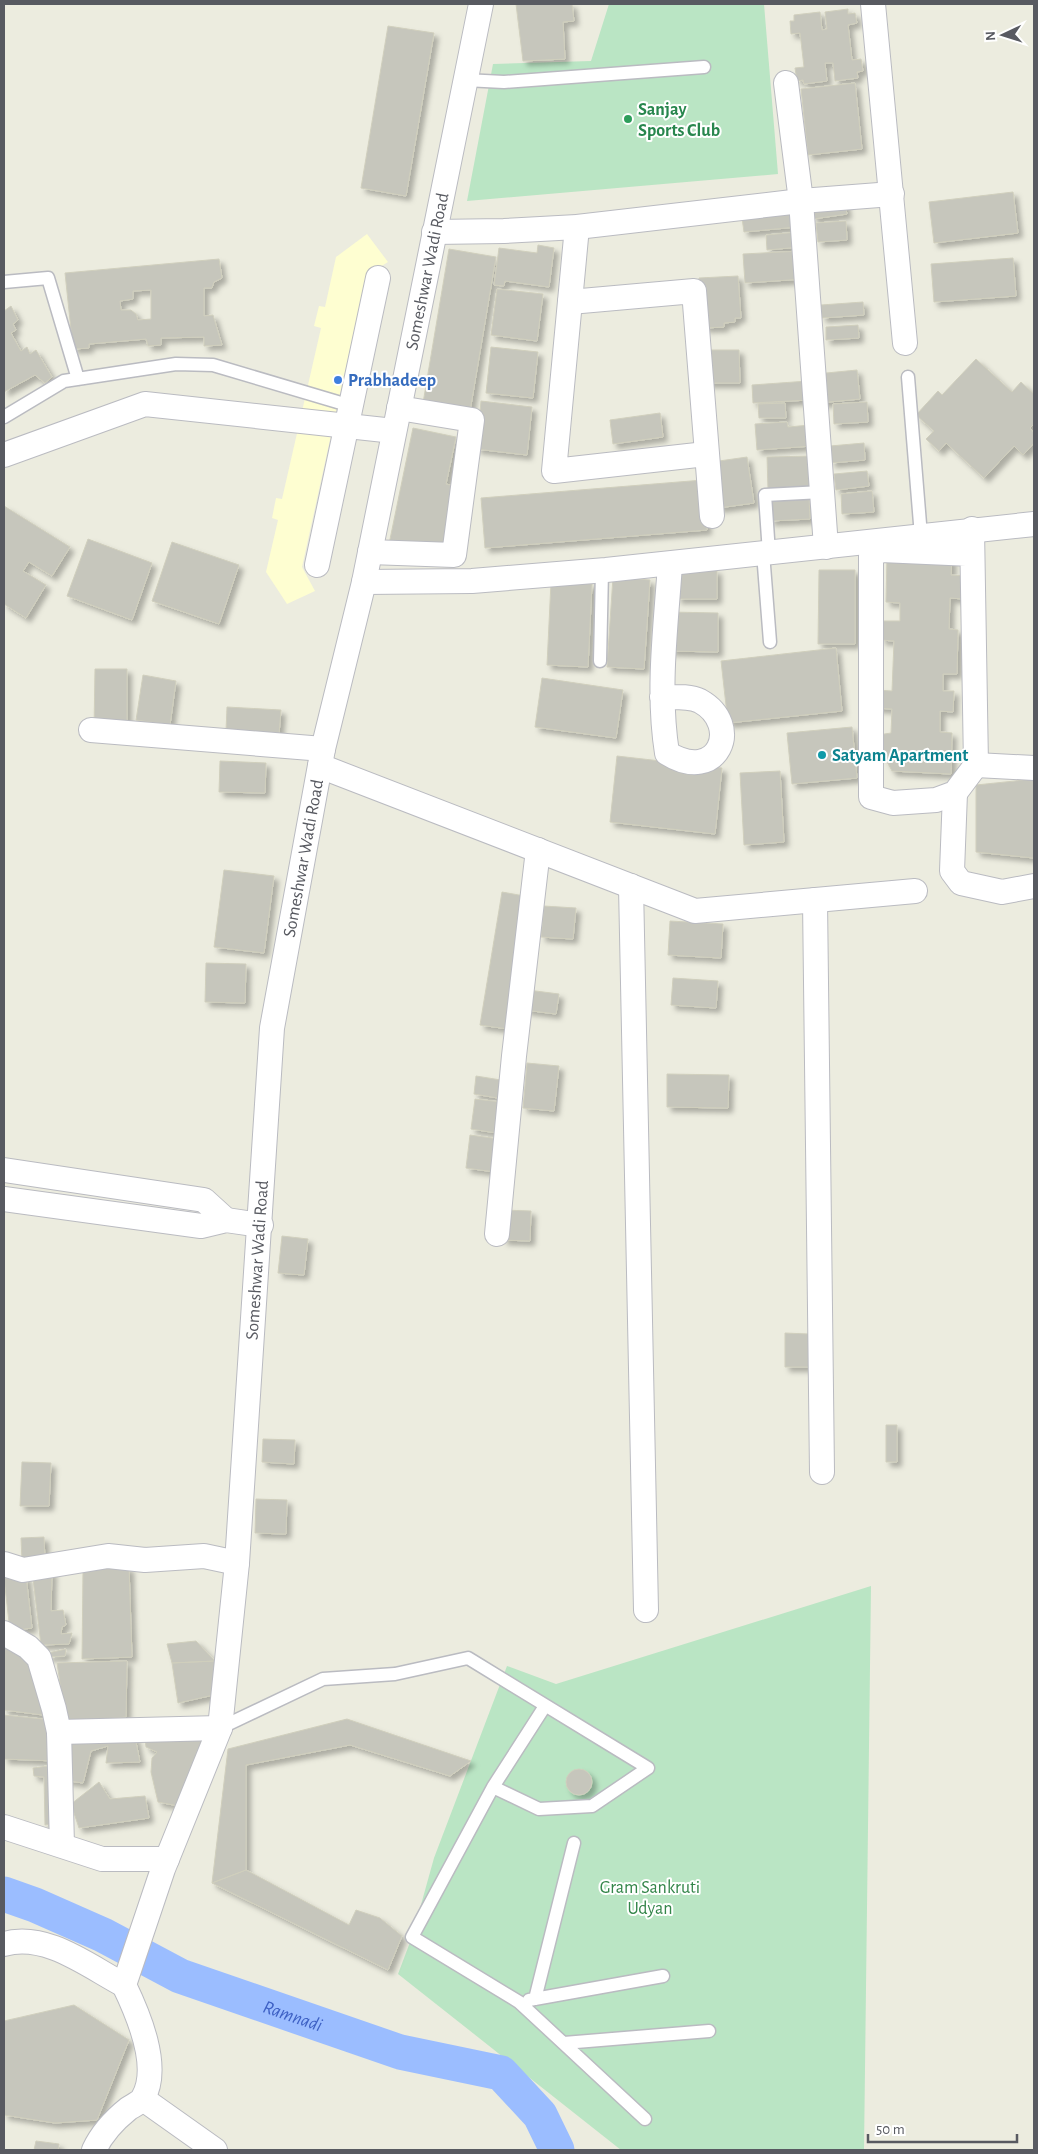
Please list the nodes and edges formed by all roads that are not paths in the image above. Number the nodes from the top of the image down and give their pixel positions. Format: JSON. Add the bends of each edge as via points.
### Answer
{"nodes":[{"id":1,"x":481,"y":4,"type":"edge"},
{"id":2,"x":873,"y":4,"type":"edge"},
{"id":3,"x":704,"y":67,"type":"dead end"},
{"id":4,"x":465,"y":80,"type":"junction"},
{"id":5,"x":786,"y":83,"type":"dead end"},
{"id":6,"x":892,"y":194,"type":"junction"},
{"id":7,"x":801,"y":201,"type":"junction"},
{"id":8,"x":577,"y":227,"type":"junction"},
{"id":9,"x":434,"y":232,"type":"junction"},
{"id":10,"x":378,"y":278,"type":"dead end"},
{"id":11,"x":4,"y":282,"type":"edge"},
{"id":12,"x":570,"y":302,"type":"junction"},
{"id":13,"x":905,"y":343,"type":"dead end"},
{"id":14,"x":908,"y":377,"type":"dead end"},
{"id":15,"x":78,"y":379,"type":"junction"},
{"id":16,"x":399,"y":408,"type":"junction"},
{"id":17,"x":348,"y":416,"type":"junction"},
{"id":18,"x":4,"y":417,"type":"edge"},
{"id":19,"x":394,"y":431,"type":"junction"},
{"id":20,"x":706,"y":454,"type":"junction"},
{"id":21,"x":4,"y":455,"type":"edge"},
{"id":22,"x":822,"y":492,"type":"junction"},
{"id":23,"x":712,"y":516,"type":"dead end"},
{"id":24,"x":1034,"y":524,"type":"edge"},
{"id":25,"x":972,"y":529,"type":"junction"},
{"id":26,"x":921,"y":536,"type":"junction"},
{"id":27,"x":826,"y":546,"type":"junction"},
{"id":28,"x":370,"y":552,"type":"junction"},
{"id":29,"x":766,"y":553,"type":"junction"},
{"id":30,"x":972,"y":554,"type":"junction"},
{"id":31,"x":670,"y":564,"type":"junction"},
{"id":32,"x":316,"y":565,"type":"dead end"},
{"id":33,"x":602,"y":571,"type":"junction"},
{"id":34,"x":364,"y":582,"type":"junction"},
{"id":35,"x":770,"y":642,"type":"dead end"},
{"id":36,"x":600,"y":661,"type":"dead end"},
{"id":37,"x":662,"y":697,"type":"dead end"},
{"id":38,"x":91,"y":730,"type":"dead end"},
{"id":39,"x":321,"y":757,"type":"junction"},
{"id":40,"x":976,"y":765,"type":"junction"},
{"id":41,"x":1034,"y":768,"type":"edge"},
{"id":42,"x":955,"y":793,"type":"junction"},
{"id":43,"x":538,"y":850,"type":"junction"},
{"id":44,"x":631,"y":886,"type":"junction"},
{"id":45,"x":1034,"y":886,"type":"edge"},
{"id":46,"x":915,"y":891,"type":"dead end"},
{"id":47,"x":815,"y":900,"type":"junction"},
{"id":48,"x":4,"y":1170,"type":"edge"},
{"id":49,"x":4,"y":1200,"type":"edge"},
{"id":50,"x":226,"y":1220,"type":"junction"},
{"id":51,"x":261,"y":1225,"type":"junction"},
{"id":52,"x":497,"y":1234,"type":"dead end"},
{"id":53,"x":822,"y":1472,"type":"dead end"},
{"id":54,"x":237,"y":1563,"type":"junction"},
{"id":55,"x":4,"y":1564,"type":"edge"},
{"id":56,"x":646,"y":1610,"type":"dead end"},
{"id":57,"x":4,"y":1633,"type":"edge"},
{"id":58,"x":545,"y":1706,"type":"junction"},
{"id":59,"x":220,"y":1728,"type":"junction"},
{"id":60,"x":59,"y":1732,"type":"junction"},
{"id":61,"x":493,"y":1788,"type":"junction"},
{"id":62,"x":4,"y":1827,"type":"edge"},
{"id":63,"x":574,"y":1843,"type":"dead end"},
{"id":64,"x":62,"y":1845,"type":"junction"},
{"id":65,"x":165,"y":1864,"type":"junction"},
{"id":66,"x":4,"y":1944,"type":"edge"},
{"id":67,"x":663,"y":1976,"type":"dead end"},
{"id":68,"x":124,"y":1985,"type":"junction"},
{"id":69,"x":535,"y":1999,"type":"junction"},
{"id":70,"x":519,"y":2002,"type":"junction"},
{"id":71,"x":709,"y":2031,"type":"dead end"},
{"id":72,"x":564,"y":2043,"type":"junction"},
{"id":73,"x":143,"y":2099,"type":"junction"},
{"id":74,"x":645,"y":2119,"type":"dead end"},
{"id":75,"x":94,"y":2150,"type":"edge"},
{"id":76,"x":215,"y":2150,"type":"edge"}],
"edges":[{"from":1,"to":4,"type":"street","name":"Someshwar Wadi Road"},
{"from":2,"to":6,"type":"street"},
{"from":3,"to":4,"type":"lane","via":[[504,82]]},
{"from":4,"to":9,"type":"street","name":"Someshwar Wadi Road"},
{"from":5,"to":7,"type":"street"},
{"from":6,"to":7,"type":"street"},
{"from":6,"to":13,"type":"street"},
{"from":7,"to":8,"type":"street"},
{"from":7,"to":22,"type":"street"},
{"from":8,"to":9,"type":"street"},
{"from":8,"to":12,"type":"street"},
{"from":9,"to":16,"type":"street","name":"Someshwar Wadi Road"},
{"from":10,"to":17,"type":"street"},
{"from":11,"to":15,"type":"lane","via":[[48,278]]},
{"from":12,"to":20,"type":"street","via":[[694,291]]},
{"from":12,"to":20,"type":"street","via":[[554,471]]},
{"from":14,"to":26,"type":"lane"},
{"from":15,"to":17,"type":"lane","via":[[176,364],[213,365]]},
{"from":15,"to":18,"type":"lane","via":[[64,381]]},
{"from":16,"to":19,"type":"street","name":"Someshwar Wadi Road"},
{"from":16,"to":28,"type":"street","via":[[472,420],[454,555]]},
{"from":17,"to":19,"type":"street"},
{"from":17,"to":21,"type":"street","via":[[145,404]]},
{"from":17,"to":32,"type":"street"},
{"from":19,"to":28,"type":"street","name":"Someshwar Wadi Road"},
{"from":20,"to":23,"type":"street"},
{"from":22,"to":27,"type":"street"},
{"from":22,"to":29,"type":"lane","via":[[765,495]]},
{"from":24,"to":25,"type":"street"},
{"from":25,"to":26,"type":"street"},
{"from":25,"to":30,"type":"street"},
{"from":26,"to":27,"type":"street"},
{"from":27,"to":29,"type":"street"},
{"from":28,"to":34,"type":"street","name":"Someshwar Wadi Road"},
{"from":29,"to":31,"type":"street"},
{"from":29,"to":35,"type":"lane"},
{"from":30,"to":40,"type":"street"},
{"from":30,"to":42,"type":"street","via":[[881,550],[871,556],[871,797],[893,803],[936,800]]},
{"from":31,"to":33,"type":"street"},
{"from":31,"to":37,"type":"street"},
{"from":33,"to":34,"type":"street","via":[[472,581]]},
{"from":33,"to":36,"type":"lane"},
{"from":34,"to":39,"type":"street","name":"Someshwar Wadi Road"},
{"from":38,"to":39,"type":"street"},
{"from":39,"to":43,"type":"street"},
{"from":39,"to":51,"type":"street","name":"Someshwar Wadi Road","via":[[272,1028]]},
{"from":40,"to":41,"type":"street"},
{"from":40,"to":42,"type":"street"},
{"from":42,"to":45,"type":"street","via":[[952,870],[961,883],[1002,892]]},
{"from":43,"to":44,"type":"street"},
{"from":43,"to":52,"type":"street"},
{"from":44,"to":47,"type":"street","via":[[695,911]]},
{"from":44,"to":56,"type":"street"},
{"from":46,"to":47,"type":"street"},
{"from":47,"to":53,"type":"street"},
{"from":48,"to":50,"type":"street","via":[[204,1200]]},
{"from":49,"to":50,"type":"street","via":[[201,1226]]},
{"from":50,"to":51,"type":"street"},
{"from":51,"to":54,"type":"street","name":"Someshwar Wadi Road"},
{"from":54,"to":55,"type":"street","via":[[204,1556],[145,1560],[108,1556],[23,1570]]},
{"from":54,"to":59,"type":"street","name":"Someshwar Wadi Road"},
{"from":57,"to":60,"type":"street","via":[[28,1647],[39,1658]]},
{"from":58,"to":59,"type":"lane","via":[[468,1658],[395,1674],[323,1679]]},
{"from":58,"to":61,"type":"lane"},
{"from":58,"to":61,"type":"lane","via":[[648,1768],[592,1806],[539,1809]]},
{"from":59,"to":60,"type":"street"},
{"from":59,"to":65,"type":"street","name":"Someshwar Wadi Road"},
{"from":60,"to":64,"type":"street"},
{"from":61,"to":70,"type":"lane","via":[[412,1937]]},
{"from":62,"to":64,"type":"street"},
{"from":63,"to":69,"type":"lane"},
{"from":64,"to":65,"type":"street","via":[[102,1859]]},
{"from":65,"to":68,"type":"street","name":"Someshwar Wadi Road"},
{"from":66,"to":68,"type":"street","via":[[15,1941],[47,1944]]},
{"from":67,"to":69,"type":"lane"},
{"from":68,"to":73,"type":"street","via":[[134,2005],[148,2051],[150,2074]]},
{"from":69,"to":70,"type":"lane"},
{"from":70,"to":72,"type":"lane"},
{"from":71,"to":72,"type":"lane"},
{"from":72,"to":74,"type":"lane"},
{"from":73,"to":75,"type":"street","via":[[108,2127]]},
{"from":73,"to":76,"type":"street"}]}
